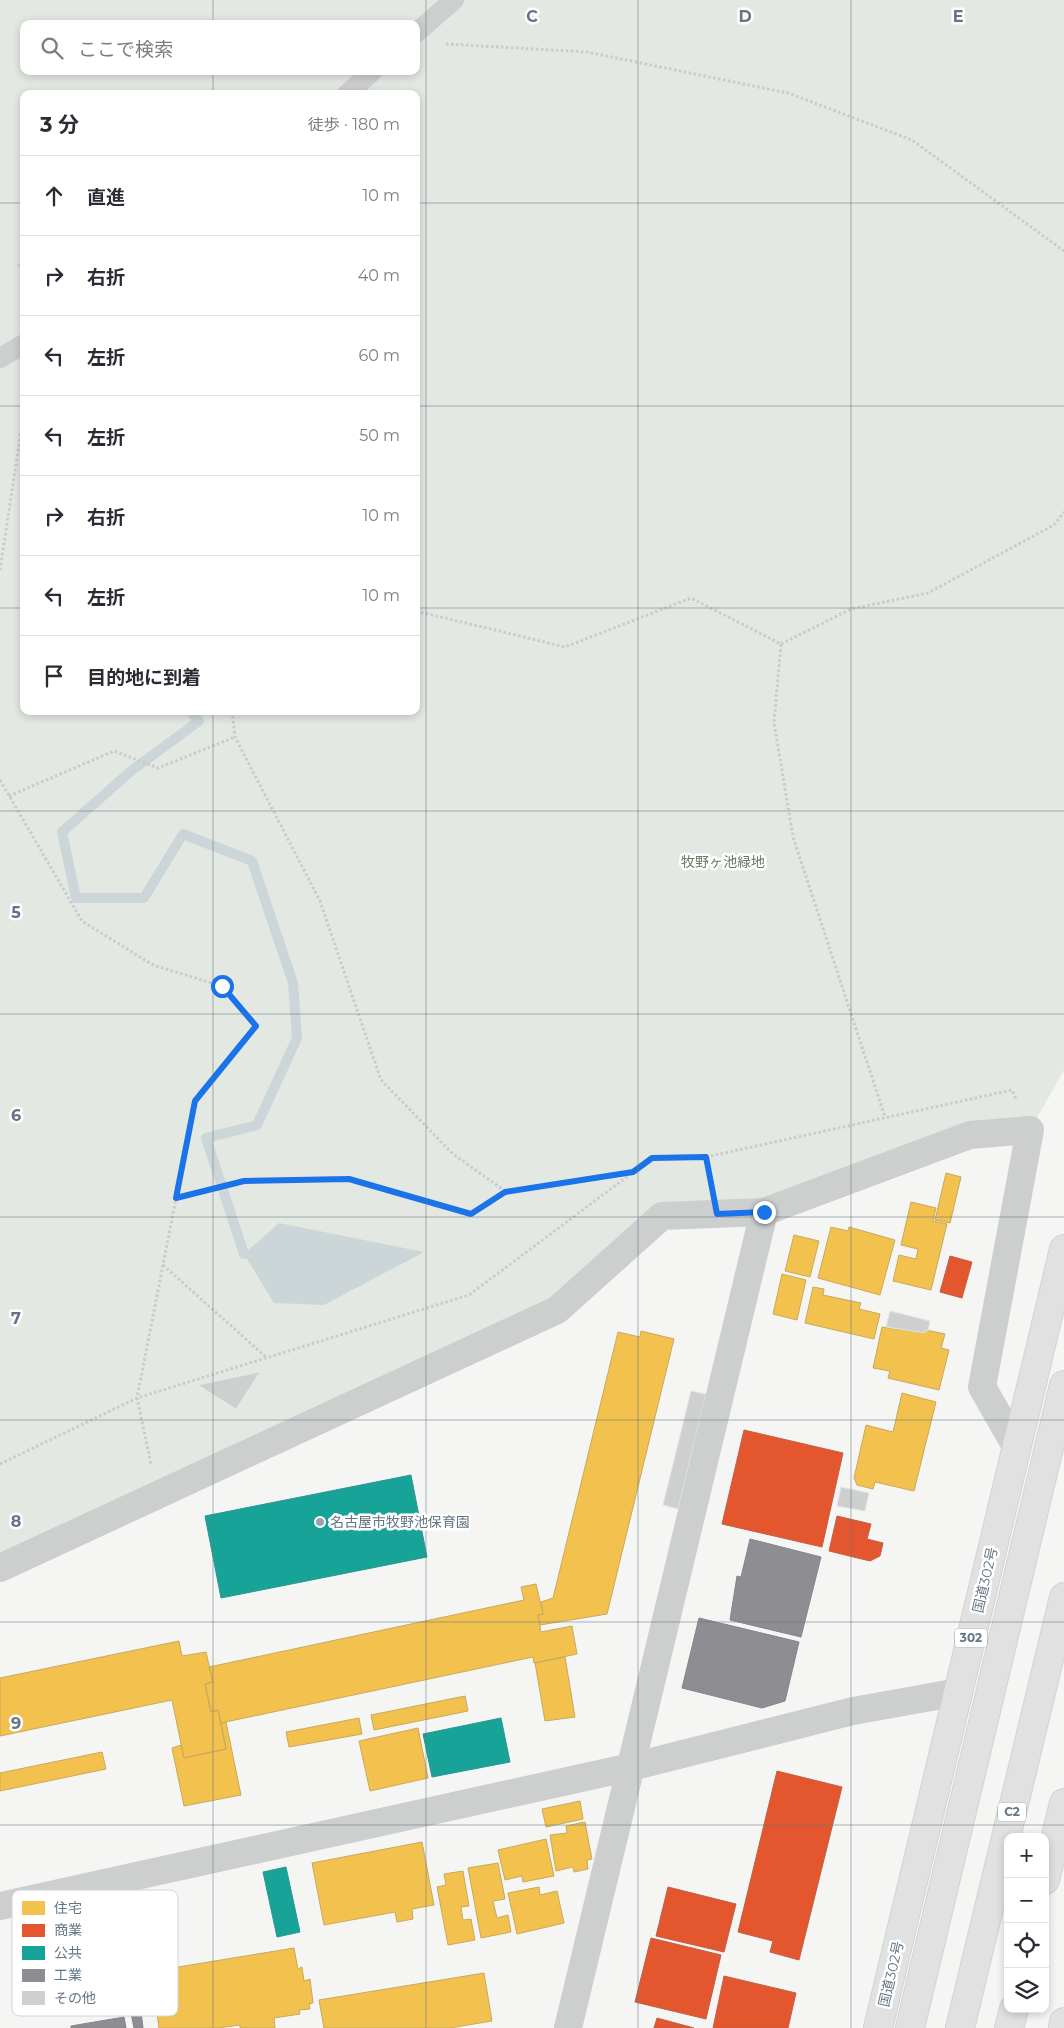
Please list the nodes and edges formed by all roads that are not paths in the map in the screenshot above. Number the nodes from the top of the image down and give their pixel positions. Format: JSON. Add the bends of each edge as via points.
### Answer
{"nodes":[{"id":1,"x":454,"y":0,"type":"edge"},
{"id":2,"x":420,"y":30,"type":"edge"},
{"id":3,"x":369,"y":75,"type":"edge"},
{"id":4,"x":352,"y":90,"type":"edge"},
{"id":5,"x":20,"y":346,"type":"edge"},
{"id":6,"x":0,"y":358,"type":"edge"},
{"id":7,"x":764,"y":1212,"type":"junction"},
{"id":8,"x":1064,"y":1249,"type":"edge"},
{"id":9,"x":1064,"y":1385,"type":"edge"},
{"id":10,"x":1017,"y":1448,"type":"junction"},
{"id":11,"x":0,"y":1568,"type":"edge"},
{"id":12,"x":1064,"y":1597,"type":"edge"},
{"id":13,"x":958,"y":1692,"type":"junction"},
{"id":14,"x":631,"y":1767,"type":"junction"},
{"id":15,"x":1064,"y":1803,"type":"edge"},
{"id":16,"x":1045,"y":1878,"type":"edge"},
{"id":17,"x":73,"y":1890,"type":"edge"},
{"id":18,"x":1013,"y":2013,"type":"edge"},
{"id":19,"x":1064,"y":2022,"type":"edge"},
{"id":20,"x":568,"y":2028,"type":"edge"},
{"id":21,"x":878,"y":2028,"type":"edge"},
{"id":22,"x":910,"y":2028,"type":"edge"},
{"id":23,"x":960,"y":2028,"type":"edge"},
{"id":24,"x":1009,"y":2028,"type":"edge"},
{"id":25,"x":1063,"y":2028,"type":"edge"}],
"edges":[{"from":1,"to":2,"type":"lane"},
{"from":3,"to":4,"type":"lane"},
{"from":5,"to":6,"type":"lane"},
{"from":7,"to":10,"type":"street","via":[[970,1135],[1030,1130],[982,1387]]},
{"from":7,"to":11,"type":"street","via":[[662,1216],[557,1310]]},
{"from":7,"to":14,"type":"street"},
{"from":8,"to":10,"type":"highway","name":"国道302号","number":"302"},
{"from":9,"to":22,"type":"highway"},
{"from":10,"to":13,"type":"highway","name":"国道302号","number":"302"},
{"from":12,"to":23,"type":"highway","number":"C2"},
{"from":13,"to":14,"type":"street","via":[[853,1711]]},
{"from":13,"to":21,"type":"highway","name":"国道302号","number":"302"},
{"from":14,"to":17,"type":"street"},
{"from":14,"to":20,"type":"street"},
{"from":15,"to":16,"type":"highway"},
{"from":18,"to":24,"type":"highway"},
{"from":19,"to":25,"type":"highway"}]}
